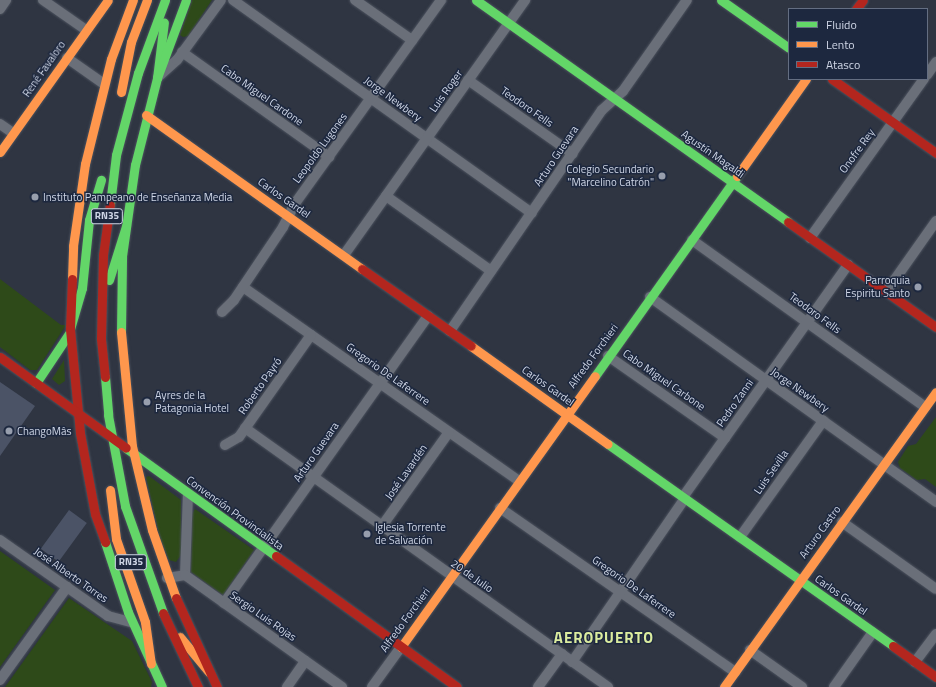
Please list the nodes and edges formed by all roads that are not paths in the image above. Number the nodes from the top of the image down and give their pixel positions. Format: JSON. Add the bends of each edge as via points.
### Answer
{"nodes":[{"id":1,"x":6,"y":0,"type":"edge"},
{"id":2,"x":43,"y":0,"type":"edge"},
{"id":3,"x":108,"y":0,"type":"edge"},
{"id":4,"x":133,"y":0,"type":"edge"},
{"id":5,"x":147,"y":0,"type":"edge"},
{"id":6,"x":154,"y":0,"type":"edge"},
{"id":7,"x":165,"y":0,"type":"edge"},
{"id":8,"x":173,"y":0,"type":"edge"},
{"id":9,"x":186,"y":0,"type":"edge"},
{"id":10,"x":221,"y":0,"type":"edge"},
{"id":11,"x":355,"y":0,"type":"edge"},
{"id":12,"x":441,"y":0,"type":"edge"},
{"id":13,"x":476,"y":0,"type":"edge"},
{"id":14,"x":525,"y":0,"type":"edge"},
{"id":15,"x":687,"y":0,"type":"edge"},
{"id":16,"x":721,"y":0,"type":"edge"},
{"id":17,"x":863,"y":0,"type":"edge"},
{"id":18,"x":238,"y":1,"type":"edge"},
{"id":19,"x":857,"y":8,"type":"edge"},
{"id":20,"x":0,"y":9,"type":"edge"},
{"id":21,"x":509,"y":23,"type":"junction"},
{"id":22,"x":86,"y":30,"type":"junction"},
{"id":23,"x":412,"y":40,"type":"junction"},
{"id":24,"x":788,"y":47,"type":"edge"},
{"id":25,"x":182,"y":52,"type":"junction"},
{"id":26,"x":67,"y":58,"type":"junction"},
{"id":27,"x":936,"y":62,"type":"edge"},
{"id":28,"x":928,"y":73,"type":"edge"},
{"id":29,"x":157,"y":78,"type":"junction"},
{"id":30,"x":468,"y":80,"type":"junction"},
{"id":31,"x":805,"y":80,"type":"edge"},
{"id":32,"x":833,"y":80,"type":"edge"},
{"id":33,"x":923,"y":80,"type":"edge"},
{"id":34,"x":104,"y":84,"type":"junction"},
{"id":35,"x":121,"y":92,"type":"junction"},
{"id":36,"x":371,"y":98,"type":"junction"},
{"id":37,"x":615,"y":99,"type":"junction"},
{"id":38,"x":118,"y":104,"type":"dead end"},
{"id":39,"x":146,"y":115,"type":"junction"},
{"id":40,"x":893,"y":122,"type":"junction"},
{"id":41,"x":0,"y":124,"type":"edge"},
{"id":42,"x":13,"y":133,"type":"junction"},
{"id":43,"x":427,"y":138,"type":"junction"},
{"id":44,"x":0,"y":152,"type":"edge"},
{"id":45,"x":936,"y":153,"type":"edge"},
{"id":46,"x":573,"y":154,"type":"junction"},
{"id":47,"x":329,"y":157,"type":"junction"},
{"id":48,"x":103,"y":168,"type":"dead end"},
{"id":49,"x":101,"y":180,"type":"junction"},
{"id":50,"x":732,"y":182,"type":"junction"},
{"id":51,"x":386,"y":196,"type":"junction"},
{"id":52,"x":532,"y":213,"type":"junction"},
{"id":53,"x":289,"y":216,"type":"junction"},
{"id":54,"x":936,"y":221,"type":"edge"},
{"id":55,"x":126,"y":226,"type":"junction"},
{"id":56,"x":810,"y":238,"type":"junction"},
{"id":57,"x":692,"y":240,"type":"junction"},
{"id":58,"x":344,"y":255,"type":"junction"},
{"id":59,"x":848,"y":265,"type":"junction"},
{"id":60,"x":491,"y":272,"type":"junction"},
{"id":61,"x":243,"y":287,"type":"junction"},
{"id":62,"x":886,"y":292,"type":"junction"},
{"id":63,"x":650,"y":297,"type":"junction"},
{"id":64,"x":91,"y":298,"type":"dead end"},
{"id":65,"x":222,"y":312,"type":"dead end"},
{"id":66,"x":428,"y":316,"type":"junction"},
{"id":67,"x":91,"y":321,"type":"dead end"},
{"id":68,"x":807,"y":322,"type":"junction"},
{"id":69,"x":936,"y":327,"type":"edge"},
{"id":70,"x":70,"y":329,"type":"junction"},
{"id":71,"x":450,"y":331,"type":"junction"},
{"id":72,"x":311,"y":335,"type":"junction"},
{"id":73,"x":92,"y":356,"type":"dead end"},
{"id":74,"x":608,"y":356,"type":"junction"},
{"id":75,"x":0,"y":357,"type":"edge"},
{"id":76,"x":766,"y":380,"type":"junction"},
{"id":77,"x":36,"y":384,"type":"junction"},
{"id":78,"x":380,"y":384,"type":"junction"},
{"id":79,"x":105,"y":391,"type":"junction"},
{"id":80,"x":936,"y":392,"type":"edge"},
{"id":81,"x":925,"y":407,"type":"junction"},
{"id":82,"x":78,"y":414,"type":"junction"},
{"id":83,"x":567,"y":414,"type":"junction"},
{"id":84,"x":97,"y":416,"type":"dead end"},
{"id":85,"x":823,"y":420,"type":"junction"},
{"id":86,"x":244,"y":428,"type":"junction"},
{"id":87,"x":99,"y":430,"type":"junction"},
{"id":88,"x":450,"y":432,"type":"junction"},
{"id":89,"x":725,"y":438,"type":"junction"},
{"id":90,"x":112,"y":439,"type":"junction"},
{"id":91,"x":101,"y":442,"type":"dead end"},
{"id":92,"x":225,"y":446,"type":"dead end"},
{"id":93,"x":134,"y":456,"type":"junction"},
{"id":94,"x":884,"y":464,"type":"junction"},
{"id":95,"x":313,"y":477,"type":"junction"},
{"id":96,"x":519,"y":481,"type":"junction"},
{"id":97,"x":188,"y":494,"type":"junction"},
{"id":98,"x":684,"y":498,"type":"junction"},
{"id":99,"x":936,"y":502,"type":"edge"},
{"id":100,"x":500,"y":508,"type":"junction"},
{"id":101,"x":842,"y":522,"type":"junction"},
{"id":102,"x":382,"y":526,"type":"junction"},
{"id":103,"x":133,"y":532,"type":"junction"},
{"id":104,"x":740,"y":537,"type":"junction"},
{"id":105,"x":0,"y":540,"type":"edge"},
{"id":106,"x":263,"y":548,"type":"junction"},
{"id":107,"x":185,"y":576,"type":"junction"},
{"id":108,"x":452,"y":576,"type":"junction"},
{"id":109,"x":167,"y":578,"type":"junction"},
{"id":110,"x":800,"y":580,"type":"junction"},
{"id":111,"x":67,"y":587,"type":"junction"},
{"id":112,"x":936,"y":589,"type":"edge"},
{"id":113,"x":620,"y":592,"type":"junction"},
{"id":114,"x":224,"y":603,"type":"junction"},
{"id":115,"x":131,"y":622,"type":"junction"},
{"id":116,"x":158,"y":630,"type":"dead end"},
{"id":117,"x":873,"y":632,"type":"junction"},
{"id":118,"x":936,"y":634,"type":"edge"},
{"id":119,"x":400,"y":647,"type":"junction"},
{"id":120,"x":750,"y":650,"type":"junction"},
{"id":121,"x":562,"y":654,"type":"junction"},
{"id":122,"x":305,"y":661,"type":"junction"},
{"id":123,"x":572,"y":662,"type":"junction"},
{"id":124,"x":915,"y":662,"type":"junction"},
{"id":125,"x":151,"y":664,"type":"junction"},
{"id":126,"x":209,"y":672,"type":"junction"},
{"id":127,"x":735,"y":672,"type":"junction"},
{"id":128,"x":936,"y":677,"type":"edge"},
{"id":129,"x":0,"y":680,"type":"edge"},
{"id":130,"x":454,"y":686,"type":"edge"},
{"id":131,"x":162,"y":687,"type":"edge"},
{"id":132,"x":198,"y":687,"type":"edge"},
{"id":133,"x":217,"y":687,"type":"edge"},
{"id":134,"x":287,"y":687,"type":"edge"},
{"id":135,"x":342,"y":687,"type":"edge"},
{"id":136,"x":372,"y":687,"type":"edge"},
{"id":137,"x":538,"y":687,"type":"edge"},
{"id":138,"x":608,"y":687,"type":"edge"},
{"id":139,"x":724,"y":687,"type":"edge"},
{"id":140,"x":802,"y":687,"type":"edge"},
{"id":141,"x":834,"y":687,"type":"edge"}],
"edges":[{"from":1,"to":20,"type":"street"},
{"from":2,"to":22,"type":"street"},
{"from":3,"to":22,"type":"main road","name":"René Favaloro"},
{"from":4,"to":34,"type":"main road"},
{"from":5,"to":35,"type":"main road","via":[[130,42]]},
{"from":6,"to":35,"type":"main road"},
{"from":7,"to":79,"type":"main road","number":"RN35","via":[[133,89],[113,171],[101,288]]},
{"from":8,"to":29,"type":"main road","via":[[162,30]]},
{"from":9,"to":29,"type":"main road"},
{"from":10,"to":25,"type":"street"},
{"from":11,"to":23,"type":"street"},
{"from":12,"to":23,"type":"street","name":"Leopoldo Lugones"},
{"from":13,"to":21,"type":"main road","name":"Agustín Magaldi"},
{"from":14,"to":21,"type":"street","name":"Luis Roger"},
{"from":15,"to":37,"type":"street","name":"Arturo Guevara"},
{"from":16,"to":24,"type":"main road"},
{"from":17,"to":19,"type":"main road"},
{"from":18,"to":36,"type":"street","name":"Jorge Newbery"},
{"from":21,"to":30,"type":"street","name":"Luis Roger"},
{"from":21,"to":37,"type":"main road","name":"Agustín Magaldi"},
{"from":22,"to":26,"type":"main road","name":"René Favaloro"},
{"from":23,"to":36,"type":"street","name":"Leopoldo Lugones"},
{"from":25,"to":29,"type":"street"},
{"from":25,"to":47,"type":"street","name":"Cabo Miguel Cardone"},
{"from":26,"to":34,"type":"street"},
{"from":26,"to":42,"type":"main road","name":"René Favaloro"},
{"from":27,"to":28,"type":"street"},
{"from":29,"to":39,"type":"main road"},
{"from":30,"to":43,"type":"street","name":"Luis Roger"},
{"from":30,"to":46,"type":"street","name":"Teodoro Fells"},
{"from":31,"to":50,"type":"main road","name":"Alfredo Forchieri"},
{"from":32,"to":40,"type":"main road"},
{"from":33,"to":40,"type":"street","name":"Onofre Rey"},
{"from":34,"to":70,"type":"main road","via":[[89,144],[78,205]]},
{"from":35,"to":38,"type":"main road"},
{"from":36,"to":43,"type":"street","name":"Jorge Newbery"},
{"from":36,"to":47,"type":"street","name":"Leopoldo Lugones"},
{"from":37,"to":46,"type":"street","name":"Arturo Guevara","via":[[603,108]]},
{"from":37,"to":50,"type":"main road","name":"Agustín Magaldi"},
{"from":39,"to":53,"type":"main road","name":"Carlos Gardel"},
{"from":39,"to":55,"type":"main road"},
{"from":40,"to":45,"type":"main road"},
{"from":40,"to":56,"type":"street","name":"Onofre Rey"},
{"from":41,"to":42,"type":"street"},
{"from":42,"to":44,"type":"main road","name":"René Favaloro"},
{"from":43,"to":51,"type":"street","name":"Luis Roger"},
{"from":43,"to":52,"type":"street","name":"Jorge Newbery"},
{"from":46,"to":52,"type":"street","name":"Arturo Guevara"},
{"from":47,"to":53,"type":"street","name":"Leopoldo Lugones"},
{"from":48,"to":49,"type":"main road","number":"RN35"},
{"from":49,"to":64,"type":"main road","number":"RN35"},
{"from":49,"to":70,"type":"main road","via":[[90,220],[82,288]]},
{"from":50,"to":56,"type":"main road","name":"Agustín Magaldi"},
{"from":50,"to":57,"type":"main road","name":"Alfredo Forchieri"},
{"from":51,"to":58,"type":"street","name":"Luis Roger"},
{"from":51,"to":60,"type":"street"},
{"from":52,"to":60,"type":"street","name":"Arturo Guevara"},
{"from":53,"to":58,"type":"main road","name":"Carlos Gardel"},
{"from":53,"to":61,"type":"street","name":"Leopoldo Lugones"},
{"from":54,"to":62,"type":"street"},
{"from":55,"to":79,"type":"main road","via":[[110,279],[109,354]]},
{"from":55,"to":93,"type":"main road","via":[[121,276],[121,337]]},
{"from":56,"to":59,"type":"main road","name":"Agustín Magaldi"},
{"from":57,"to":63,"type":"main road","name":"Alfredo Forchieri"},
{"from":57,"to":68,"type":"street","name":"Teodoro Fells"},
{"from":58,"to":66,"type":"main road","name":"Carlos Gardel"},
{"from":59,"to":62,"type":"main road","name":"Agustín Magaldi"},
{"from":59,"to":68,"type":"street","name":"Pedro Zanni"},
{"from":60,"to":71,"type":"street","name":"Arturo Guevara"},
{"from":61,"to":65,"type":"street","name":"Leopoldo Lugones"},
{"from":61,"to":72,"type":"street","name":"Gregorio De Laferrere"},
{"from":62,"to":69,"type":"main road","name":"Agustín Magaldi"},
{"from":63,"to":74,"type":"main road","name":"Alfredo Forchieri"},
{"from":63,"to":76,"type":"street","name":"Jorge Newbery"},
{"from":66,"to":71,"type":"main road","name":"Carlos Gardel"},
{"from":66,"to":78,"type":"street","name":"Arturo Guevara"},
{"from":67,"to":73,"type":"main road"},
{"from":68,"to":76,"type":"street","name":"Pedro Zanni"},
{"from":68,"to":81,"type":"street","name":"Teodoro Fells"},
{"from":70,"to":77,"type":"main road","via":[[67,340]]},
{"from":70,"to":82,"type":"main road"},
{"from":71,"to":83,"type":"main road","name":"Carlos Gardel"},
{"from":72,"to":78,"type":"street","name":"Gregorio De Laferrere"},
{"from":72,"to":86,"type":"street","name":"Roberto Payró"},
{"from":74,"to":83,"type":"main road","name":"Alfredo Forchieri"},
{"from":74,"to":89,"type":"street","name":"Cabo Miguel Carbone"},
{"from":75,"to":77,"type":"main road","name":"Convención Provincialista"},
{"from":76,"to":85,"type":"street","name":"Jorge Newbery"},
{"from":76,"to":89,"type":"street","name":"Pedro Zanni"},
{"from":77,"to":82,"type":"main road","name":"Convención Provincialista"},
{"from":78,"to":88,"type":"street","name":"Gregorio De Laferrere"},
{"from":78,"to":95,"type":"street","name":"Arturo Guevara"},
{"from":79,"to":90,"type":"main road","number":"RN35"},
{"from":80,"to":81,"type":"main road","name":"Arturo Castro"},
{"from":81,"to":94,"type":"main road","name":"Arturo Castro"},
{"from":82,"to":87,"type":"main road","name":"Convención Provincialista"},
{"from":82,"to":115,"type":"main road","via":[[96,514]]},
{"from":83,"to":96,"type":"main road","name":"Alfredo Forchieri"},
{"from":83,"to":98,"type":"main road","name":"Carlos Gardel"},
{"from":84,"to":87,"type":"main road"},
{"from":85,"to":94,"type":"street","name":"Jorge Newbery"},
{"from":85,"to":104,"type":"street","name":"Luis Sevilla"},
{"from":86,"to":92,"type":"street","name":"Roberto Payró","via":[[235,440]]},
{"from":86,"to":95,"type":"street","name":"20 de Julio"},
{"from":87,"to":90,"type":"main road","name":"Convención Provincialista"},
{"from":87,"to":91,"type":"main road"},
{"from":88,"to":96,"type":"street","name":"Gregorio De Laferrere"},
{"from":88,"to":102,"type":"street","name":"José Lavardén"},
{"from":89,"to":98,"type":"street","name":"Pedro Zanni"},
{"from":90,"to":93,"type":"main road","name":"Convención Provincialista"},
{"from":90,"to":103,"type":"main road","number":"RN35"},
{"from":93,"to":97,"type":"main road","name":"Convención Provincialista"},
{"from":93,"to":109,"type":"main road"},
{"from":94,"to":99,"type":"street","name":"Jorge Newbery"},
{"from":94,"to":101,"type":"main road","name":"Arturo Castro"},
{"from":95,"to":102,"type":"street","name":"20 de Julio"},
{"from":95,"to":106,"type":"street","name":"Arturo Guevara"},
{"from":96,"to":100,"type":"main road","name":"Alfredo Forchieri"},
{"from":97,"to":106,"type":"main road","name":"Convención Provincialista"},
{"from":97,"to":107,"type":"street"},
{"from":98,"to":104,"type":"main road","name":"Carlos Gardel"},
{"from":98,"to":113,"type":"street","name":"Pedro Zanni"},
{"from":100,"to":108,"type":"main road","name":"Alfredo Forchieri"},
{"from":100,"to":113,"type":"street","name":"Gregorio De Laferrere"},
{"from":101,"to":110,"type":"main road","name":"Arturo Castro"},
{"from":101,"to":112,"type":"street"},
{"from":102,"to":108,"type":"street","name":"20 de Julio"},
{"from":103,"to":126,"type":"main road","via":[[148,558],[178,633]]},
{"from":103,"to":132,"type":"main road","number":"RN35","via":[[166,622]]},
{"from":104,"to":110,"type":"main road","name":"Carlos Gardel"},
{"from":105,"to":111,"type":"street","name":"José Alberto Torres"},
{"from":106,"to":114,"type":"street","name":"Arturo Guevara"},
{"from":106,"to":119,"type":"main road","name":"Convención Provincialista"},
{"from":107,"to":109,"type":"street"},
{"from":107,"to":114,"type":"street","name":"Sergio Luis Rojas"},
{"from":108,"to":119,"type":"main road","name":"Alfredo Forchieri"},
{"from":108,"to":121,"type":"street","name":"20 de Julio"},
{"from":109,"to":126,"type":"main road"},
{"from":110,"to":117,"type":"main road","name":"Carlos Gardel"},
{"from":110,"to":120,"type":"main road","name":"Arturo Castro"},
{"from":111,"to":115,"type":"street","name":"José Alberto Torres","via":[[112,618]]},
{"from":111,"to":129,"type":"street"},
{"from":113,"to":123,"type":"street","name":"Pedro Zanni"},
{"from":113,"to":127,"type":"street","name":"Gregorio De Laferrere"},
{"from":114,"to":122,"type":"street","name":"Sergio Luis Rojas"},
{"from":115,"to":125,"type":"main road"},
{"from":116,"to":125,"type":"main road","number":"RN35","via":[[131,561],[110,486],[115,535],[145,622]]},
{"from":117,"to":124,"type":"main road","name":"Carlos Gardel"},
{"from":117,"to":141,"type":"street"},
{"from":118,"to":124,"type":"street"},
{"from":119,"to":130,"type":"main road","name":"Convención Provincialista"},
{"from":119,"to":136,"type":"street","name":"Alfredo Forchieri"},
{"from":120,"to":127,"type":"main road","name":"Arturo Castro"},
{"from":120,"to":140,"type":"street"},
{"from":121,"to":123,"type":"street","name":"20 de Julio"},
{"from":121,"to":137,"type":"street"},
{"from":122,"to":134,"type":"street"},
{"from":122,"to":135,"type":"street","name":"Sergio Luis Rojas"},
{"from":123,"to":138,"type":"street","name":"20 de Julio"},
{"from":124,"to":128,"type":"main road","name":"Carlos Gardel"},
{"from":125,"to":131,"type":"main road"},
{"from":126,"to":133,"type":"main road"},
{"from":127,"to":139,"type":"main road","name":"Arturo Castro"}]}
